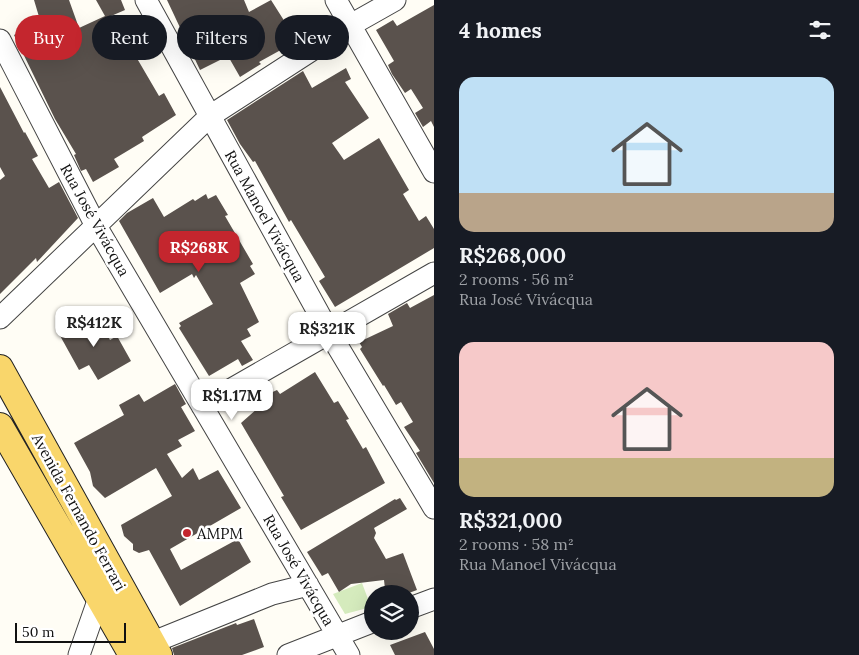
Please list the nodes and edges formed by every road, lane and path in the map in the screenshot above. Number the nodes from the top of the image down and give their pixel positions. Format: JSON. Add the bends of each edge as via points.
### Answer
{"nodes":[{"id":1,"x":146,"y":0,"type":"edge"},
{"id":2,"x":336,"y":0,"type":"edge"},
{"id":3,"x":395,"y":0,"type":"edge"},
{"id":4,"x":343,"y":15,"type":"edge"},
{"id":5,"x":349,"y":25,"type":"edge"},
{"id":6,"x":349,"y":28,"type":"edge"},
{"id":7,"x":0,"y":40,"type":"edge"},
{"id":8,"x":296,"y":60,"type":"edge"},
{"id":9,"x":210,"y":116,"type":"junction"},
{"id":10,"x":434,"y":172,"type":"edge"},
{"id":11,"x":96,"y":226,"type":"junction"},
{"id":12,"x":434,"y":272,"type":"edge"},
{"id":13,"x":0,"y":318,"type":"edge"},
{"id":14,"x":329,"y":332,"type":"junction"},
{"id":15,"x":0,"y":368,"type":"edge"},
{"id":16,"x":202,"y":406,"type":"junction"},
{"id":17,"x":0,"y":426,"type":"edge"},
{"id":18,"x":434,"y":508,"type":"edge"},
{"id":19,"x":308,"y":585,"type":"junction"},
{"id":20,"x":100,"y":598,"type":"junction"},
{"id":21,"x":434,"y":600,"type":"edge"},
{"id":22,"x":419,"y":605,"type":"edge"},
{"id":23,"x":364,"y":625,"type":"edge"},
{"id":24,"x":337,"y":635,"type":"junction"},
{"id":25,"x":147,"y":651,"type":"edge"},
{"id":26,"x":79,"y":655,"type":"edge"},
{"id":27,"x":288,"y":655,"type":"edge"},
{"id":28,"x":349,"y":655,"type":"edge"}],
"edges":[{"from":1,"to":9,"type":"street","name":"Rua Manoel Vivácqua"},
{"from":2,"to":4,"type":"street"},
{"from":3,"to":5,"type":"street"},
{"from":6,"to":10,"type":"street"},
{"from":7,"to":11,"type":"street","name":"Rua José Vivácqua"},
{"from":8,"to":9,"type":"street"},
{"from":9,"to":11,"type":"street"},
{"from":9,"to":14,"type":"street","name":"Rua Manoel Vivácqua"},
{"from":11,"to":13,"type":"street"},
{"from":11,"to":16,"type":"street","name":"Rua José Vivácqua"},
{"from":12,"to":14,"type":"street"},
{"from":14,"to":16,"type":"street"},
{"from":14,"to":18,"type":"street","name":"Rua Manoel Vivácqua"},
{"from":15,"to":25,"type":"main road","name":"Avenida Fernando Ferrari"},
{"from":16,"to":19,"type":"street","name":"Rua José Vivácqua"},
{"from":17,"to":20,"type":"main road","name":"Avenida Fernando Ferrari"},
{"from":19,"to":24,"type":"street","name":"Rua José Vivácqua"},
{"from":19,"to":25,"type":"street","via":[[272,594]]},
{"from":20,"to":25,"type":"main road","name":"Avenida Fernando Ferrari"},
{"from":20,"to":26,"type":"street"},
{"from":21,"to":22,"type":"street"},
{"from":23,"to":24,"type":"street"},
{"from":24,"to":27,"type":"street"},
{"from":24,"to":28,"type":"street","name":"Rua José Vivácqua"}]}
